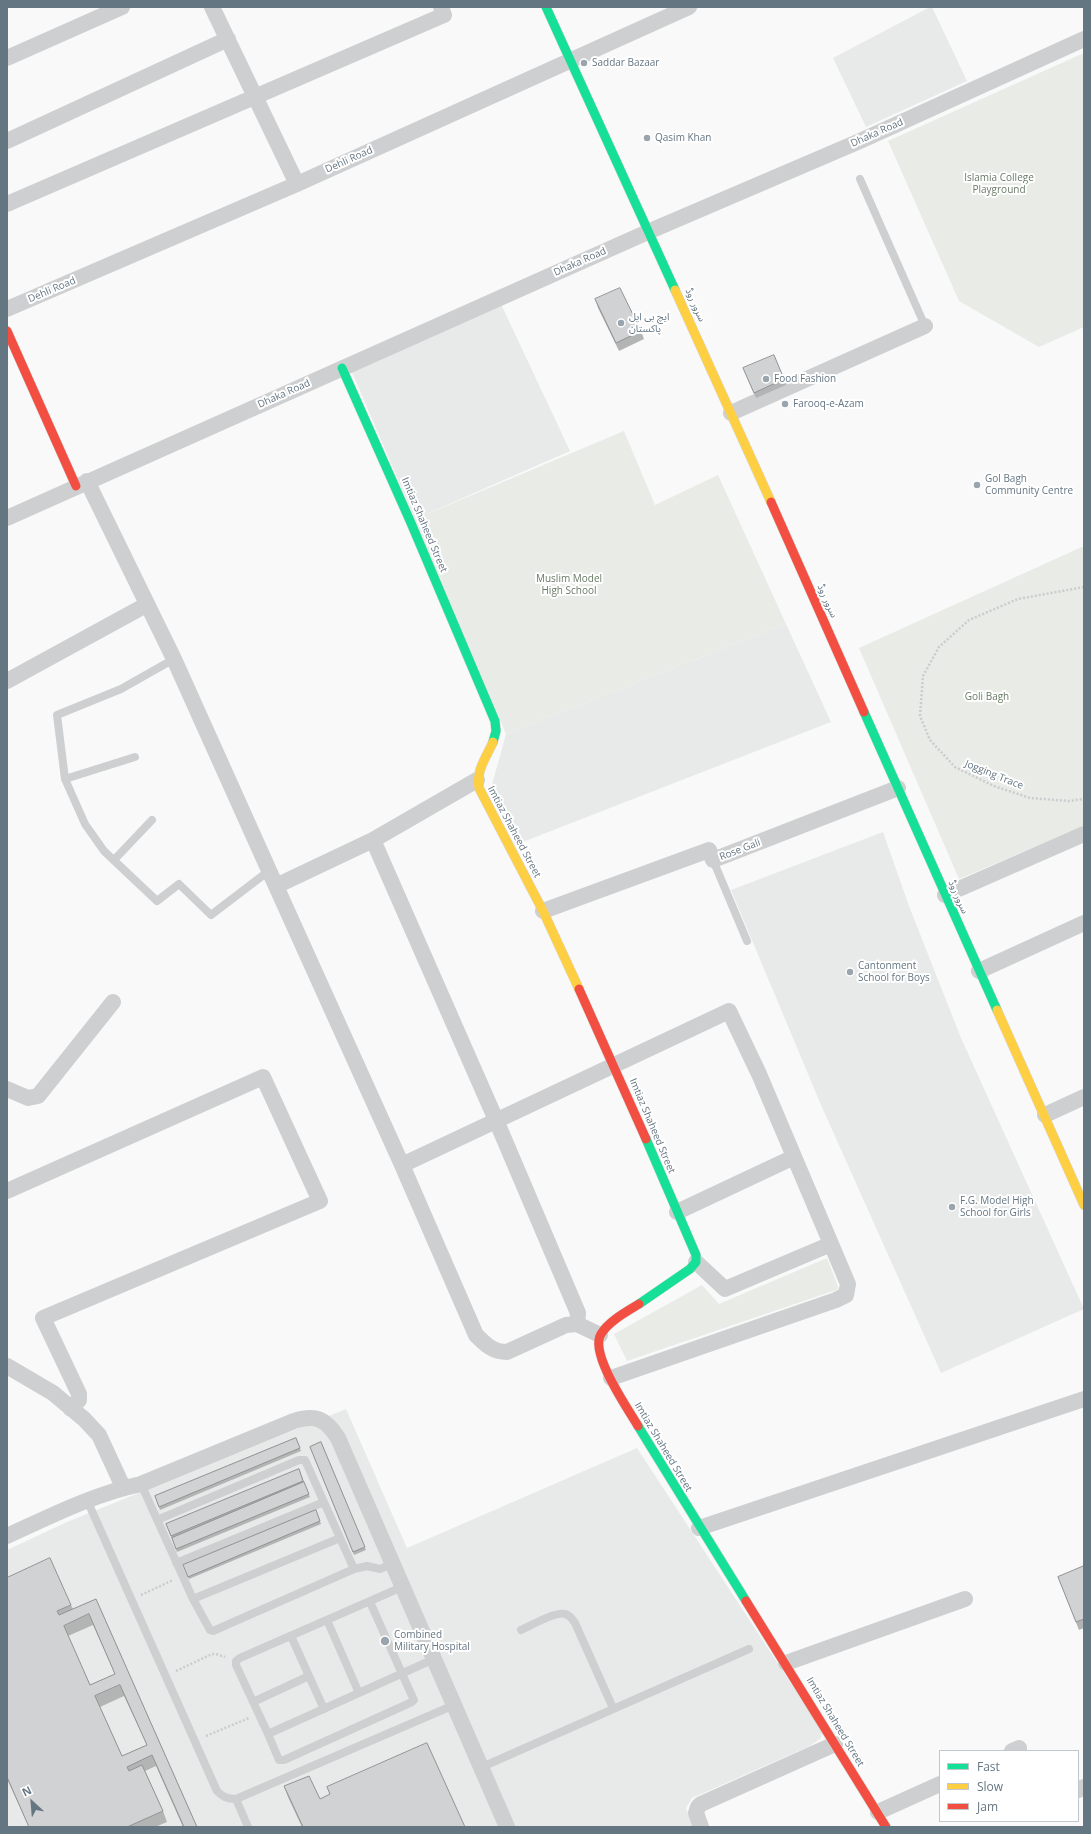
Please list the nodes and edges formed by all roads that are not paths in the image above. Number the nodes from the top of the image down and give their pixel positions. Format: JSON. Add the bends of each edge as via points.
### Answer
{"nodes":[{"id":1,"x":122,"y":7,"type":"edge"},
{"id":2,"x":212,"y":7,"type":"edge"},
{"id":3,"x":441,"y":7,"type":"edge"},
{"id":4,"x":546,"y":7,"type":"edge"},
{"id":5,"x":689,"y":7,"type":"edge"},
{"id":6,"x":228,"y":39,"type":"junction"},
{"id":7,"x":1084,"y":40,"type":"edge"},
{"id":8,"x":7,"y":58,"type":"edge"},
{"id":9,"x":570,"y":60,"type":"junction"},
{"id":10,"x":255,"y":96,"type":"junction"},
{"id":11,"x":7,"y":141,"type":"edge"},
{"id":12,"x":860,"y":179,"type":"dead end"},
{"id":13,"x":297,"y":184,"type":"junction"},
{"id":14,"x":7,"y":204,"type":"edge"},
{"id":15,"x":650,"y":231,"type":"junction"},
{"id":16,"x":7,"y":310,"type":"edge"},
{"id":17,"x":925,"y":326,"type":"joint"},
{"id":18,"x":7,"y":331,"type":"edge"},
{"id":19,"x":342,"y":368,"type":"junction"},
{"id":20,"x":731,"y":413,"type":"junction"},
{"id":21,"x":82,"y":484,"type":"junction"},
{"id":22,"x":7,"y":518,"type":"edge"},
{"id":23,"x":146,"y":606,"type":"junction"},
{"id":24,"x":174,"y":659,"type":"junction"},
{"id":25,"x":7,"y":681,"type":"edge"},
{"id":26,"x":135,"y":757,"type":"dead end"},
{"id":27,"x":65,"y":779,"type":"junction"},
{"id":28,"x":476,"y":780,"type":"junction"},
{"id":29,"x":898,"y":788,"type":"junction"},
{"id":30,"x":152,"y":820,"type":"dead end"},
{"id":31,"x":1084,"y":834,"type":"edge"},
{"id":32,"x":373,"y":840,"type":"junction"},
{"id":33,"x":114,"y":860,"type":"junction"},
{"id":34,"x":713,"y":860,"type":"junction"},
{"id":35,"x":270,"y":870,"type":"junction"},
{"id":36,"x":276,"y":886,"type":"junction"},
{"id":37,"x":945,"y":895,"type":"junction"},
{"id":38,"x":543,"y":911,"type":"junction"},
{"id":39,"x":1084,"y":923,"type":"edge"},
{"id":40,"x":747,"y":941,"type":"dead end"},
{"id":41,"x":979,"y":971,"type":"junction"},
{"id":42,"x":113,"y":1002,"type":"dead end"},
{"id":43,"x":614,"y":1066,"type":"junction"},
{"id":44,"x":7,"y":1089,"type":"edge"},
{"id":45,"x":1084,"y":1097,"type":"edge"},
{"id":46,"x":1045,"y":1115,"type":"junction"},
{"id":47,"x":496,"y":1120,"type":"junction"},
{"id":48,"x":794,"y":1157,"type":"junction"},
{"id":49,"x":402,"y":1165,"type":"junction"},
{"id":50,"x":7,"y":1191,"type":"edge"},
{"id":51,"x":1084,"y":1205,"type":"edge"},
{"id":52,"x":677,"y":1212,"type":"junction"},
{"id":53,"x":831,"y":1244,"type":"junction"},
{"id":54,"x":696,"y":1262,"type":"junction"},
{"id":55,"x":577,"y":1324,"type":"junction"},
{"id":56,"x":600,"y":1335,"type":"junction"},
{"id":57,"x":7,"y":1366,"type":"edge"},
{"id":58,"x":610,"y":1378,"type":"junction"},
{"id":59,"x":1084,"y":1399,"type":"edge"},
{"id":60,"x":72,"y":1409,"type":"junction"},
{"id":61,"x":141,"y":1484,"type":"junction"},
{"id":62,"x":123,"y":1487,"type":"junction"},
{"id":63,"x":87,"y":1500,"type":"junction"},
{"id":64,"x":324,"y":1502,"type":"junction"},
{"id":65,"x":157,"y":1520,"type":"junction"},
{"id":66,"x":699,"y":1528,"type":"junction"},
{"id":67,"x":7,"y":1536,"type":"edge"},
{"id":68,"x":340,"y":1538,"type":"junction"},
{"id":69,"x":176,"y":1563,"type":"junction"},
{"id":70,"x":392,"y":1564,"type":"junction"},
{"id":71,"x":354,"y":1569,"type":"junction"},
{"id":72,"x":402,"y":1587,"type":"junction"},
{"id":73,"x":193,"y":1599,"type":"junction"},
{"id":74,"x":965,"y":1599,"type":"dead end"},
{"id":75,"x":370,"y":1602,"type":"junction"},
{"id":76,"x":327,"y":1620,"type":"junction"},
{"id":77,"x":521,"y":1630,"type":"dead end"},
{"id":78,"x":291,"y":1636,"type":"junction"},
{"id":79,"x":749,"y":1649,"type":"dead end"},
{"id":80,"x":434,"y":1659,"type":"junction"},
{"id":81,"x":786,"y":1663,"type":"junction"},
{"id":82,"x":402,"y":1674,"type":"junction"},
{"id":83,"x":309,"y":1676,"type":"junction"},
{"id":84,"x":359,"y":1693,"type":"junction"},
{"id":85,"x":253,"y":1702,"type":"junction"},
{"id":86,"x":454,"y":1705,"type":"junction"},
{"id":87,"x":612,"y":1708,"type":"junction"},
{"id":88,"x":324,"y":1709,"type":"junction"},
{"id":89,"x":268,"y":1734,"type":"junction"},
{"id":90,"x":835,"y":1744,"type":"junction"},
{"id":91,"x":482,"y":1767,"type":"junction"},
{"id":92,"x":939,"y":1784,"type":"edge"},
{"id":93,"x":236,"y":1799,"type":"junction"},
{"id":94,"x":878,"y":1812,"type":"junction"},
{"id":95,"x":248,"y":1827,"type":"edge"},
{"id":96,"x":507,"y":1827,"type":"edge"},
{"id":97,"x":702,"y":1827,"type":"edge"},
{"id":98,"x":886,"y":1827,"type":"edge"}],
"edges":[{"from":1,"to":8,"type":"street"},
{"from":2,"to":6,"type":"street"},
{"from":3,"to":10,"type":"street","via":[[444,15]]},
{"from":4,"to":9,"type":"street","name":"سرور روڈ"},
{"from":5,"to":9,"type":"street","name":"Dehli Road"},
{"from":6,"to":10,"type":"street"},
{"from":6,"to":11,"type":"street"},
{"from":7,"to":15,"type":"street","name":"Dhaka Road","via":[[860,141]]},
{"from":9,"to":13,"type":"street","name":"Dehli Road"},
{"from":9,"to":15,"type":"street","name":"سرور روڈ"},
{"from":10,"to":13,"type":"street"},
{"from":10,"to":14,"type":"street"},
{"from":12,"to":17,"type":"lane"},
{"from":13,"to":16,"type":"street","name":"Dehli Road"},
{"from":15,"to":19,"type":"street","name":"Dhaka Road"},
{"from":15,"to":20,"type":"street","name":"سرور روڈ"},
{"from":17,"to":20,"type":"street"},
{"from":18,"to":21,"type":"street"},
{"from":19,"to":21,"type":"street","name":"Dhaka Road"},
{"from":19,"to":28,"type":"street","name":"Imtiaz Shaheed Street","via":[[411,522],[495,721],[497,732]]},
{"from":20,"to":29,"type":"street","name":"سرور روڈ"},
{"from":21,"to":22,"type":"street","name":"Dhaka Road"},
{"from":21,"to":23,"type":"street"},
{"from":23,"to":24,"type":"street"},
{"from":23,"to":25,"type":"street"},
{"from":24,"to":27,"type":"lane","via":[[121,689],[57,715]]},
{"from":24,"to":35,"type":"street"},
{"from":26,"to":27,"type":"lane"},
{"from":27,"to":33,"type":"lane","via":[[85,824]]},
{"from":28,"to":32,"type":"street"},
{"from":28,"to":38,"type":"street","name":"Imtiaz Shaheed Street"},
{"from":29,"to":34,"type":"street","name":"Rose Gali"},
{"from":29,"to":37,"type":"street","name":"سرور روڈ"},
{"from":30,"to":33,"type":"lane"},
{"from":31,"to":37,"type":"street"},
{"from":32,"to":36,"type":"street"},
{"from":32,"to":47,"type":"street"},
{"from":33,"to":35,"type":"lane","via":[[157,901],[180,884],[211,915]]},
{"from":34,"to":38,"type":"street","name":"Rose Gali","via":[[710,850]]},
{"from":34,"to":40,"type":"lane"},
{"from":35,"to":36,"type":"street"},
{"from":36,"to":49,"type":"street"},
{"from":37,"to":41,"type":"street","name":"سرور روڈ"},
{"from":38,"to":43,"type":"street","name":"Imtiaz Shaheed Street"},
{"from":39,"to":41,"type":"street"},
{"from":41,"to":46,"type":"street","name":"سرور روڈ"},
{"from":42,"to":44,"type":"street","via":[[38,1096],[28,1098]]},
{"from":43,"to":47,"type":"street"},
{"from":43,"to":48,"type":"street","via":[[729,1011]]},
{"from":43,"to":52,"type":"street","name":"Imtiaz Shaheed Street"},
{"from":45,"to":46,"type":"street"},
{"from":46,"to":51,"type":"street","name":"سرور روڈ"},
{"from":47,"to":49,"type":"street"},
{"from":47,"to":55,"type":"street","via":[[578,1313]]},
{"from":48,"to":52,"type":"street"},
{"from":48,"to":53,"type":"street"},
{"from":49,"to":55,"type":"street","via":[[476,1335],[486,1345],[498,1352],[507,1352],[566,1325]]},
{"from":50,"to":60,"type":"street","via":[[263,1077],[320,1201],[42,1318],[78,1394],[79,1400]]},
{"from":52,"to":54,"type":"street","name":"Imtiaz Shaheed Street","via":[[694,1247]]},
{"from":53,"to":54,"type":"street","via":[[725,1289]]},
{"from":53,"to":58,"type":"street","via":[[848,1284],[846,1294],[841,1298]]},
{"from":54,"to":56,"type":"street","via":[[690,1269],[611,1323]]},
{"from":55,"to":56,"type":"street"},
{"from":56,"to":58,"type":"street","name":"Imtiaz Shaheed Street","via":[[601,1361]]},
{"from":57,"to":60,"type":"street","via":[[53,1393]]},
{"from":58,"to":66,"type":"street","name":"Imtiaz Shaheed Street"},
{"from":59,"to":66,"type":"street"},
{"from":60,"to":62,"type":"street","via":[[99,1435]]},
{"from":61,"to":62,"type":"street"},
{"from":61,"to":65,"type":"lane"},
{"from":61,"to":70,"type":"street","via":[[294,1421],[316,1418],[331,1426],[338,1438]]},
{"from":62,"to":63,"type":"street"},
{"from":63,"to":67,"type":"street"},
{"from":63,"to":93,"type":"lane","via":[[217,1791],[229,1799]]},
{"from":64,"to":65,"type":"lane","via":[[306,1462],[302,1460]]},
{"from":64,"to":68,"type":"lane"},
{"from":64,"to":69,"type":"lane"},
{"from":65,"to":69,"type":"lane"},
{"from":66,"to":81,"type":"street","name":"Imtiaz Shaheed Street"},
{"from":68,"to":71,"type":"lane"},
{"from":68,"to":73,"type":"lane"},
{"from":69,"to":73,"type":"lane"},
{"from":70,"to":71,"type":"lane","via":[[380,1569],[367,1566]]},
{"from":70,"to":72,"type":"street"},
{"from":71,"to":73,"type":"lane","via":[[213,1630],[208,1629]]},
{"from":72,"to":75,"type":"lane"},
{"from":72,"to":80,"type":"street"},
{"from":74,"to":81,"type":"street"},
{"from":75,"to":76,"type":"lane"},
{"from":75,"to":82,"type":"lane"},
{"from":76,"to":78,"type":"lane"},
{"from":76,"to":84,"type":"lane"},
{"from":77,"to":87,"type":"lane","via":[[558,1614],[570,1617],[575,1623]]},
{"from":78,"to":83,"type":"lane"},
{"from":78,"to":85,"type":"lane","via":[[236,1661]]},
{"from":79,"to":87,"type":"lane"},
{"from":80,"to":82,"type":"lane"},
{"from":80,"to":86,"type":"street"},
{"from":81,"to":90,"type":"street","name":"Imtiaz Shaheed Street"},
{"from":82,"to":84,"type":"lane"},
{"from":82,"to":89,"type":"lane","via":[[414,1700],[410,1704],[284,1760],[279,1760]]},
{"from":83,"to":85,"type":"lane"},
{"from":83,"to":88,"type":"lane"},
{"from":84,"to":88,"type":"lane"},
{"from":85,"to":89,"type":"lane"},
{"from":86,"to":91,"type":"street"},
{"from":86,"to":93,"type":"lane"},
{"from":87,"to":91,"type":"lane"},
{"from":88,"to":89,"type":"lane"},
{"from":90,"to":94,"type":"street","name":"Imtiaz Shaheed Street"},
{"from":90,"to":97,"type":"street","via":[[701,1804],[696,1812]]},
{"from":91,"to":96,"type":"street"},
{"from":92,"to":94,"type":"street"},
{"from":93,"to":95,"type":"lane"},
{"from":94,"to":98,"type":"street","name":"Imtiaz Shaheed Street"}]}
